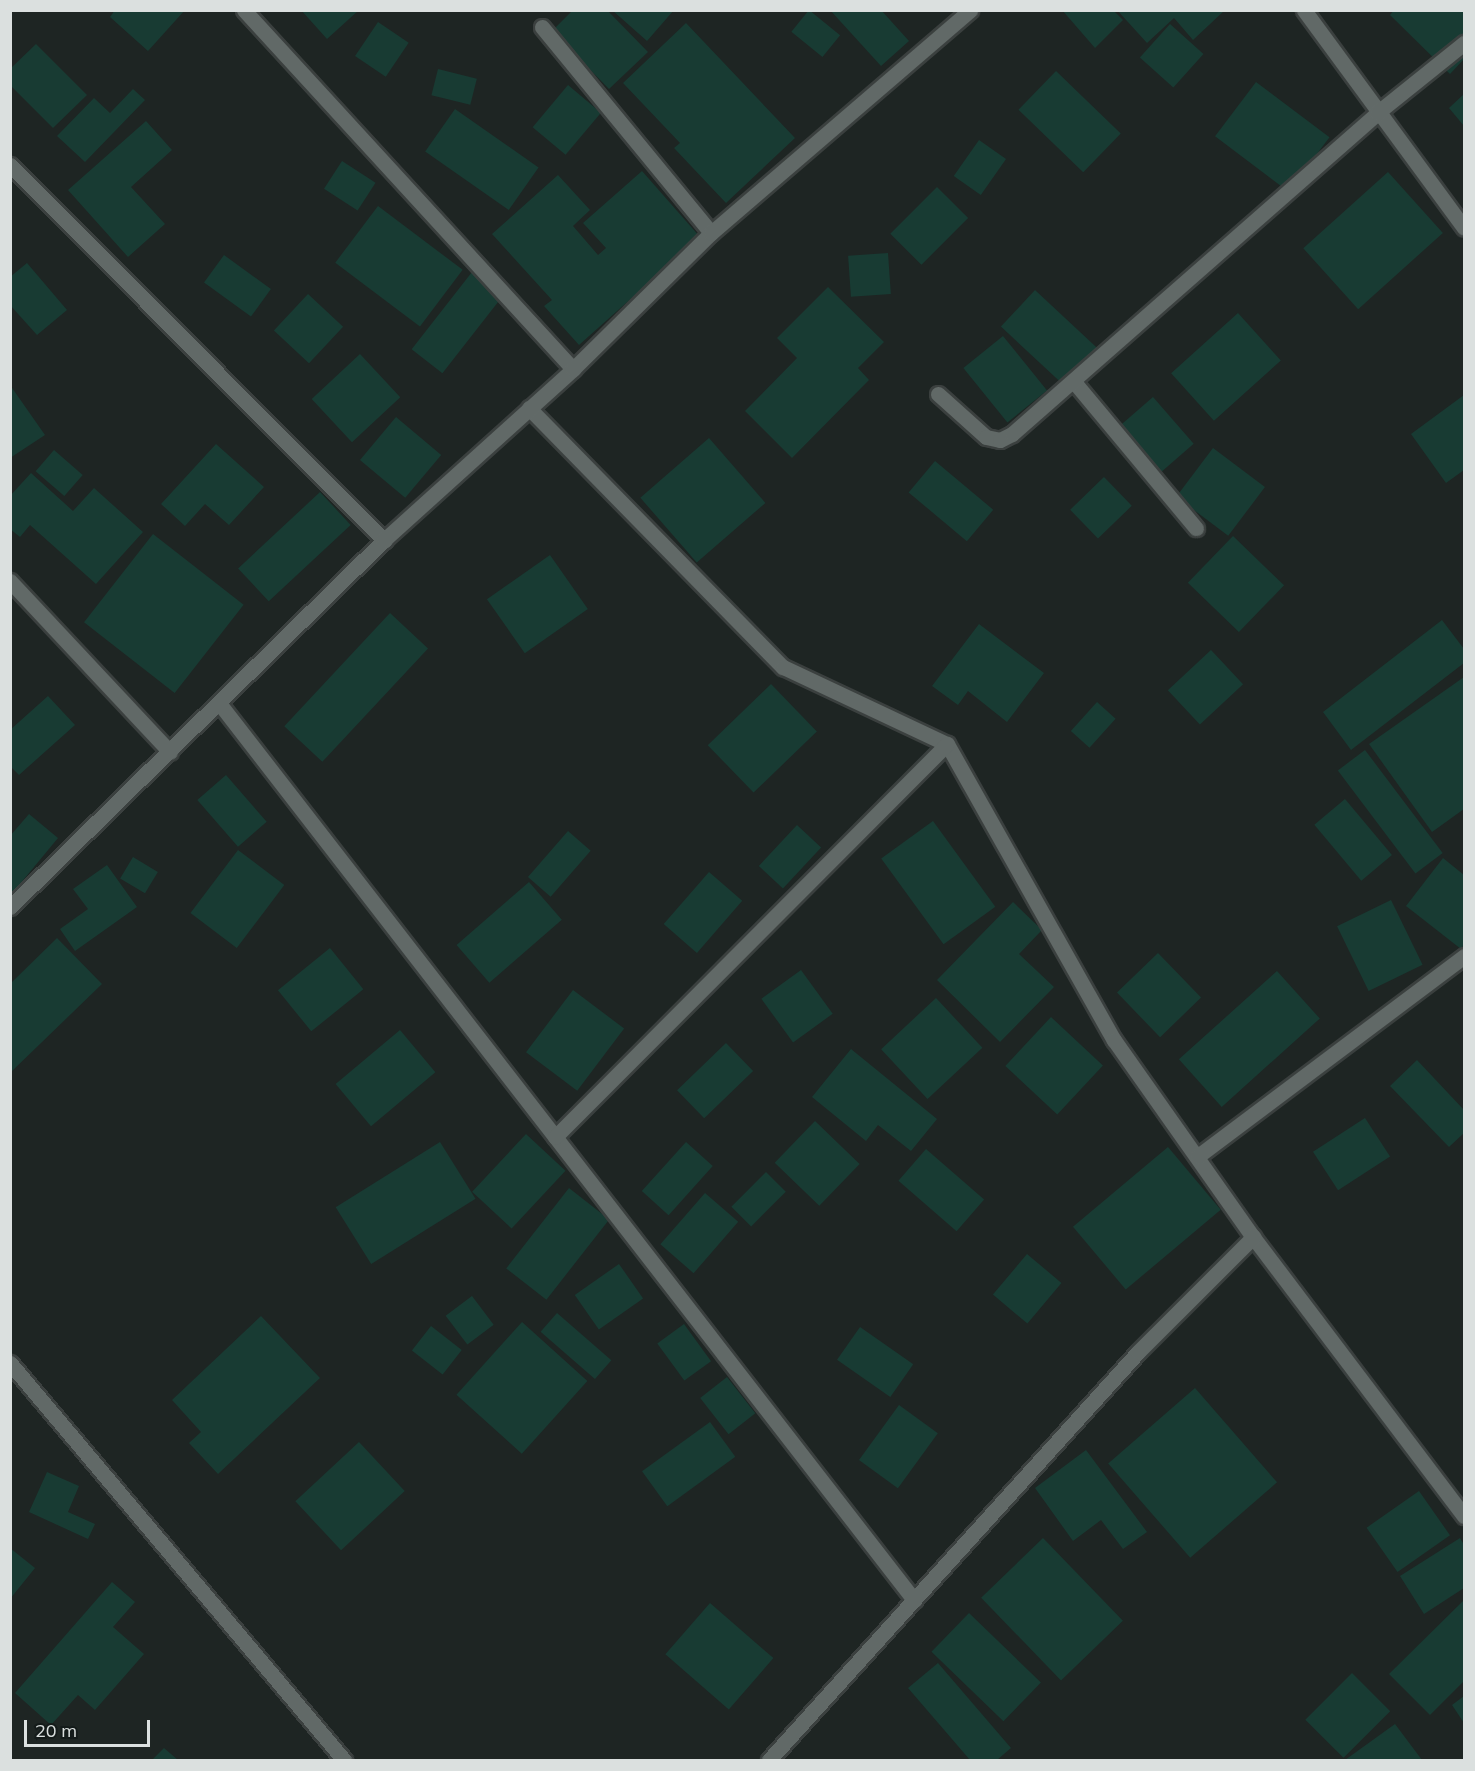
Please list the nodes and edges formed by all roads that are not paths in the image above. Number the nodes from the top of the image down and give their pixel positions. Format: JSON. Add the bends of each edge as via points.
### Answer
{"nodes":[{"id":1,"x":244,"y":10,"type":"edge"},
{"id":2,"x":970,"y":10,"type":"edge"},
{"id":3,"x":1304,"y":10,"type":"edge"},
{"id":4,"x":542,"y":27,"type":"dead end"},
{"id":5,"x":1464,"y":43,"type":"edge"},
{"id":6,"x":1377,"y":112,"type":"junction"},
{"id":7,"x":10,"y":165,"type":"edge"},
{"id":8,"x":1464,"y":228,"type":"edge"},
{"id":9,"x":711,"y":233,"type":"junction"},
{"id":10,"x":573,"y":369,"type":"junction"},
{"id":11,"x":1075,"y":382,"type":"junction"},
{"id":12,"x":938,"y":394,"type":"dead end"},
{"id":13,"x":529,"y":408,"type":"junction"},
{"id":14,"x":1196,"y":528,"type":"dead end"},
{"id":15,"x":384,"y":540,"type":"junction"},
{"id":16,"x":10,"y":581,"type":"edge"},
{"id":17,"x":219,"y":703,"type":"junction"},
{"id":18,"x":946,"y":744,"type":"junction"},
{"id":19,"x":170,"y":752,"type":"junction"},
{"id":20,"x":10,"y":907,"type":"edge"},
{"id":21,"x":1464,"y":956,"type":"edge"},
{"id":22,"x":555,"y":1137,"type":"junction"},
{"id":23,"x":1198,"y":1155,"type":"junction"},
{"id":24,"x":1253,"y":1237,"type":"junction"},
{"id":25,"x":10,"y":1363,"type":"edge"},
{"id":26,"x":1464,"y":1516,"type":"edge"},
{"id":27,"x":914,"y":1600,"type":"junction"},
{"id":28,"x":344,"y":1761,"type":"edge"},
{"id":29,"x":769,"y":1761,"type":"edge"}],
"edges":[{"from":1,"to":10,"type":"street"},
{"from":2,"to":9,"type":"street"},
{"from":3,"to":6,"type":"street"},
{"from":4,"to":9,"type":"street"},
{"from":5,"to":6,"type":"street"},
{"from":6,"to":8,"type":"street"},
{"from":6,"to":11,"type":"street"},
{"from":7,"to":15,"type":"street"},
{"from":9,"to":10,"type":"street"},
{"from":10,"to":13,"type":"street"},
{"from":11,"to":12,"type":"street","via":[[1000,440],[986,437],[972,427]]},
{"from":11,"to":14,"type":"street"},
{"from":13,"to":15,"type":"street"},
{"from":13,"to":18,"type":"street","via":[[783,667]]},
{"from":15,"to":17,"type":"street"},
{"from":16,"to":19,"type":"street"},
{"from":17,"to":19,"type":"street"},
{"from":17,"to":22,"type":"street"},
{"from":18,"to":22,"type":"street"},
{"from":18,"to":23,"type":"street","via":[[1114,1040]]},
{"from":19,"to":20,"type":"street"},
{"from":21,"to":23,"type":"street"},
{"from":22,"to":27,"type":"street"},
{"from":23,"to":24,"type":"street"},
{"from":24,"to":26,"type":"street"},
{"from":24,"to":27,"type":"street","via":[[1138,1352]]},
{"from":25,"to":28,"type":"street"},
{"from":27,"to":29,"type":"street"}]}
